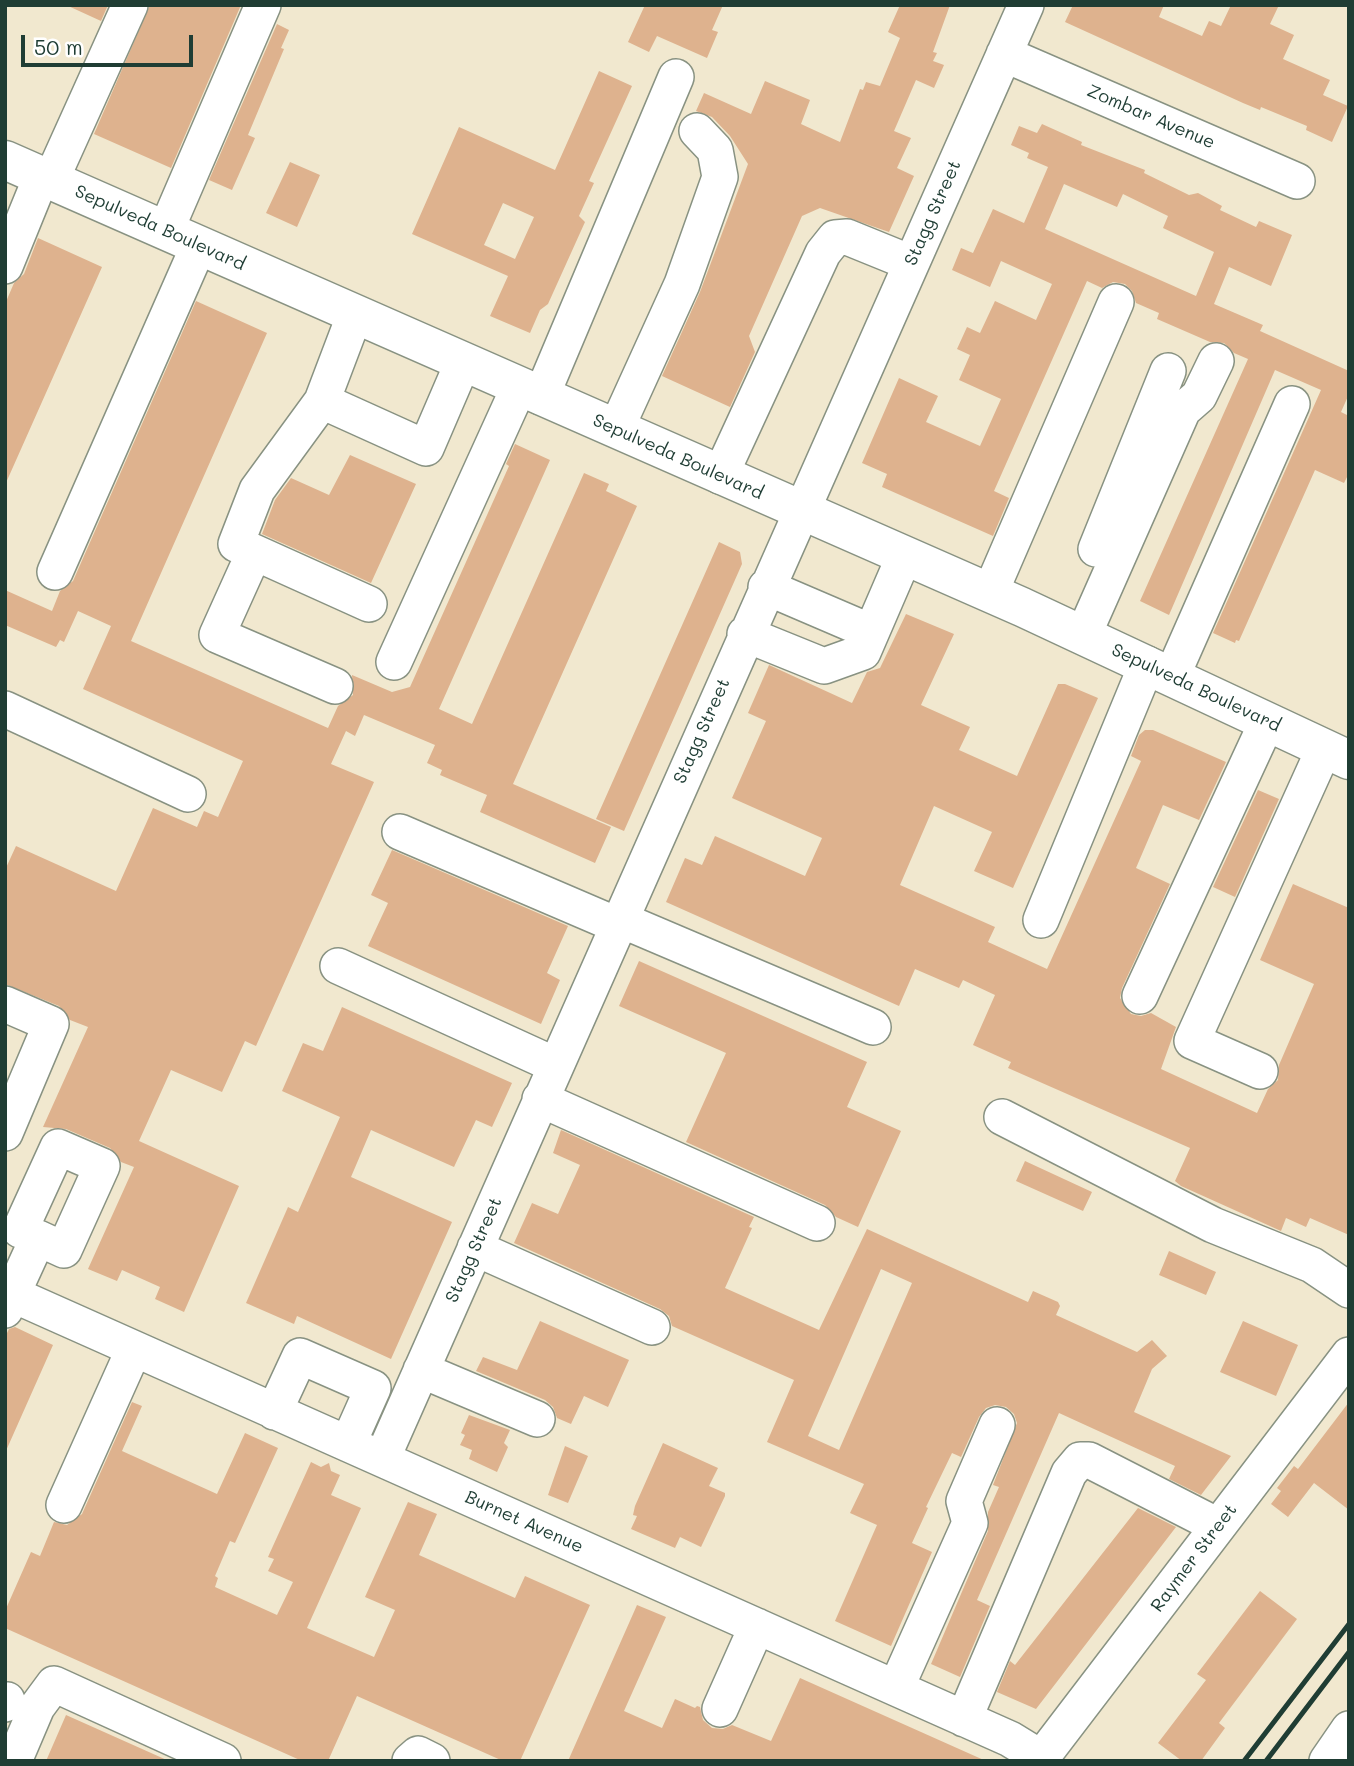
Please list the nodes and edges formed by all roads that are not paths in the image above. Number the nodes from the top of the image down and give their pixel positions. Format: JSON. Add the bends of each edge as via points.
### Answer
{"nodes":[{"id":1,"x":130,"y":5,"type":"edge"},
{"id":2,"x":263,"y":5,"type":"edge"},
{"id":3,"x":1026,"y":5,"type":"edge"},
{"id":4,"x":1004,"y":54,"type":"junction"},
{"id":5,"x":677,"y":77,"type":"dead end"},
{"id":6,"x":697,"y":131,"type":"dead end"},
{"id":7,"x":5,"y":160,"type":"edge"},
{"id":8,"x":47,"y":178,"type":"junction"},
{"id":9,"x":1297,"y":181,"type":"dead end"},
{"id":10,"x":182,"y":238,"type":"junction"},
{"id":11,"x":911,"y":263,"type":"junction"},
{"id":12,"x":5,"y":266,"type":"edge"},
{"id":13,"x":1116,"y":302,"type":"dead end"},
{"id":14,"x":355,"y":314,"type":"junction"},
{"id":15,"x":1216,"y":361,"type":"dead end"},
{"id":16,"x":463,"y":362,"type":"junction"},
{"id":17,"x":1168,"y":370,"type":"dead end"},
{"id":18,"x":530,"y":392,"type":"junction"},
{"id":19,"x":322,"y":401,"type":"junction"},
{"id":20,"x":1293,"y":404,"type":"dead end"},
{"id":21,"x":616,"y":429,"type":"junction"},
{"id":22,"x":720,"y":476,"type":"junction"},
{"id":23,"x":799,"y":511,"type":"junction"},
{"id":24,"x":254,"y":553,"type":"junction"},
{"id":25,"x":904,"y":556,"type":"junction"},
{"id":26,"x":54,"y":572,"type":"dead end"},
{"id":27,"x":766,"y":586,"type":"junction"},
{"id":28,"x":990,"y":593,"type":"junction"},
{"id":29,"x":369,"y":604,"type":"dead end"},
{"id":30,"x":1073,"y":631,"type":"junction"},
{"id":31,"x":871,"y":632,"type":"junction"},
{"id":32,"x":746,"y":634,"type":"junction"},
{"id":33,"x":394,"y":662,"type":"dead end"},
{"id":34,"x":1159,"y":670,"type":"junction"},
{"id":35,"x":335,"y":686,"type":"dead end"},
{"id":36,"x":5,"y":709,"type":"edge"},
{"id":37,"x":1267,"y":722,"type":"junction"},
{"id":38,"x":1336,"y":754,"type":"edge"},
{"id":39,"x":188,"y":794,"type":"dead end"},
{"id":40,"x":400,"y":832,"type":"dead end"},
{"id":41,"x":1041,"y":920,"type":"dead end"},
{"id":42,"x":618,"y":922,"type":"junction"},
{"id":43,"x":338,"y":967,"type":"dead end"},
{"id":44,"x":1140,"y":996,"type":"dead end"},
{"id":45,"x":5,"y":1004,"type":"edge"},
{"id":46,"x":873,"y":1027,"type":"dead end"},
{"id":47,"x":18,"y":1065,"type":"edge"},
{"id":48,"x":555,"y":1065,"type":"junction"},
{"id":49,"x":1259,"y":1071,"type":"dead end"},
{"id":50,"x":540,"y":1099,"type":"junction"},
{"id":51,"x":1002,"y":1116,"type":"dead end"},
{"id":52,"x":6,"y":1131,"type":"edge"},
{"id":53,"x":817,"y":1223,"type":"dead end"},
{"id":54,"x":38,"y":1238,"type":"dead end"},
{"id":55,"x":475,"y":1248,"type":"junction"},
{"id":56,"x":1349,"y":1290,"type":"edge"},
{"id":57,"x":8,"y":1299,"type":"edge"},
{"id":58,"x":652,"y":1327,"type":"dead end"},
{"id":59,"x":134,"y":1349,"type":"junction"},
{"id":60,"x":1347,"y":1360,"type":"edge"},
{"id":61,"x":421,"y":1370,"type":"junction"},
{"id":62,"x":274,"y":1412,"type":"junction"},
{"id":63,"x":537,"y":1419,"type":"dead end"},
{"id":64,"x":997,"y":1425,"type":"dead end"},
{"id":65,"x":348,"y":1444,"type":"junction"},
{"id":66,"x":382,"y":1459,"type":"junction"},
{"id":67,"x":64,"y":1504,"type":"dead end"},
{"id":68,"x":1218,"y":1526,"type":"junction"},
{"id":69,"x":757,"y":1626,"type":"junction"},
{"id":70,"x":896,"y":1688,"type":"junction"},
{"id":71,"x":720,"y":1709,"type":"dead end"},
{"id":72,"x":964,"y":1718,"type":"junction"},
{"id":73,"x":1349,"y":1730,"type":"edge"},
{"id":74,"x":1040,"y":1759,"type":"edge"},
{"id":75,"x":14,"y":1761,"type":"edge"},
{"id":76,"x":223,"y":1761,"type":"edge"},
{"id":77,"x":410,"y":1761,"type":"edge"},
{"id":78,"x":432,"y":1761,"type":"edge"},
{"id":79,"x":1327,"y":1761,"type":"edge"}],
"edges":[{"from":1,"to":8,"type":"street"},
{"from":2,"to":10,"type":"street"},
{"from":3,"to":4,"type":"street","name":"Stagg Street"},
{"from":4,"to":9,"type":"street","name":"Zombar Avenue"},
{"from":4,"to":11,"type":"street","name":"Stagg Street"},
{"from":5,"to":18,"type":"street"},
{"from":6,"to":21,"type":"street","via":[[715,150],[720,177],[682,284]]},
{"from":7,"to":8,"type":"main road","name":"Sepulveda Boulevard"},
{"from":8,"to":10,"type":"main road","name":"Sepulveda Boulevard"},
{"from":8,"to":12,"type":"street"},
{"from":10,"to":14,"type":"main road","name":"Sepulveda Boulevard"},
{"from":10,"to":26,"type":"street"},
{"from":11,"to":22,"type":"street","via":[[847,237],[835,238],[823,253]]},
{"from":11,"to":23,"type":"street","name":"Stagg Street"},
{"from":13,"to":28,"type":"street"},
{"from":14,"to":16,"type":"main road","name":"Sepulveda Boulevard"},
{"from":14,"to":19,"type":"street"},
{"from":15,"to":30,"type":"street","via":[[1199,396],[1183,411]]},
{"from":16,"to":18,"type":"main road","name":"Sepulveda Boulevard"},
{"from":16,"to":19,"type":"street","via":[[426,448]]},
{"from":17,"to":30,"type":"street"},
{"from":18,"to":21,"type":"main road","name":"Sepulveda Boulevard"},
{"from":18,"to":33,"type":"street"},
{"from":19,"to":24,"type":"street","via":[[257,490],[236,544]]},
{"from":20,"to":34,"type":"street"},
{"from":21,"to":22,"type":"main road","name":"Sepulveda Boulevard"},
{"from":22,"to":23,"type":"main road","name":"Sepulveda Boulevard"},
{"from":23,"to":25,"type":"main road","name":"Sepulveda Boulevard"},
{"from":23,"to":27,"type":"street","name":"Stagg Street"},
{"from":24,"to":29,"type":"street"},
{"from":24,"to":35,"type":"street","via":[[217,635]]},
{"from":25,"to":28,"type":"main road","name":"Sepulveda Boulevard"},
{"from":25,"to":31,"type":"street"},
{"from":27,"to":31,"type":"street"},
{"from":27,"to":32,"type":"street","name":"Stagg Street"},
{"from":28,"to":30,"type":"main road","name":"Sepulveda Boulevard"},
{"from":30,"to":34,"type":"main road","name":"Sepulveda Boulevard"},
{"from":31,"to":32,"type":"street","via":[[863,652],[824,667]]},
{"from":32,"to":42,"type":"street","name":"Stagg Street"},
{"from":34,"to":37,"type":"main road","name":"Sepulveda Boulevard"},
{"from":34,"to":41,"type":"street"},
{"from":36,"to":39,"type":"street"},
{"from":37,"to":38,"type":"main road","name":"Sepulveda Boulevard"},
{"from":37,"to":44,"type":"street"},
{"from":38,"to":49,"type":"street","via":[[1192,1041]]},
{"from":40,"to":42,"type":"street"},
{"from":42,"to":46,"type":"street"},
{"from":42,"to":48,"type":"street","name":"Stagg Street"},
{"from":43,"to":48,"type":"street"},
{"from":45,"to":47,"type":"street","via":[[51,1024]]},
{"from":47,"to":52,"type":"street"},
{"from":48,"to":50,"type":"street","name":"Stagg Street"},
{"from":50,"to":53,"type":"street"},
{"from":50,"to":55,"type":"street","name":"Stagg Street"},
{"from":51,"to":56,"type":"street","via":[[1213,1225],[1312,1265]]},
{"from":54,"to":57,"type":"street"},
{"from":55,"to":58,"type":"street"},
{"from":55,"to":61,"type":"street","name":"Stagg Street"},
{"from":57,"to":59,"type":"street","name":"Burnet Avenue"},
{"from":59,"to":62,"type":"street","name":"Burnet Avenue"},
{"from":59,"to":67,"type":"street"},
{"from":60,"to":68,"type":"street","name":"Raymer Street"},
{"from":61,"to":63,"type":"street"},
{"from":61,"to":66,"type":"street","name":"Stagg Street"},
{"from":62,"to":65,"type":"street","name":"Burnet Avenue"},
{"from":62,"to":65,"type":"street","via":[[300,1356],[373,1388]]},
{"from":64,"to":70,"type":"street","via":[[964,1501],[970,1522]]},
{"from":65,"to":66,"type":"street","name":"Burnet Avenue"},
{"from":66,"to":69,"type":"street","name":"Burnet Avenue"},
{"from":68,"to":72,"type":"street","via":[[1089,1460],[1080,1460],[1069,1473]]},
{"from":68,"to":74,"type":"street","name":"Raymer Street"},
{"from":69,"to":70,"type":"street","name":"Burnet Avenue"},
{"from":69,"to":71,"type":"street"},
{"from":70,"to":72,"type":"street","name":"Burnet Avenue"},
{"from":72,"to":74,"type":"street","name":"Burnet Avenue"},
{"from":73,"to":79,"type":"street"},
{"from":75,"to":76,"type":"street","via":[[37,1707],[54,1684]]},
{"from":77,"to":78,"type":"street","via":[[418,1754]]}]}
